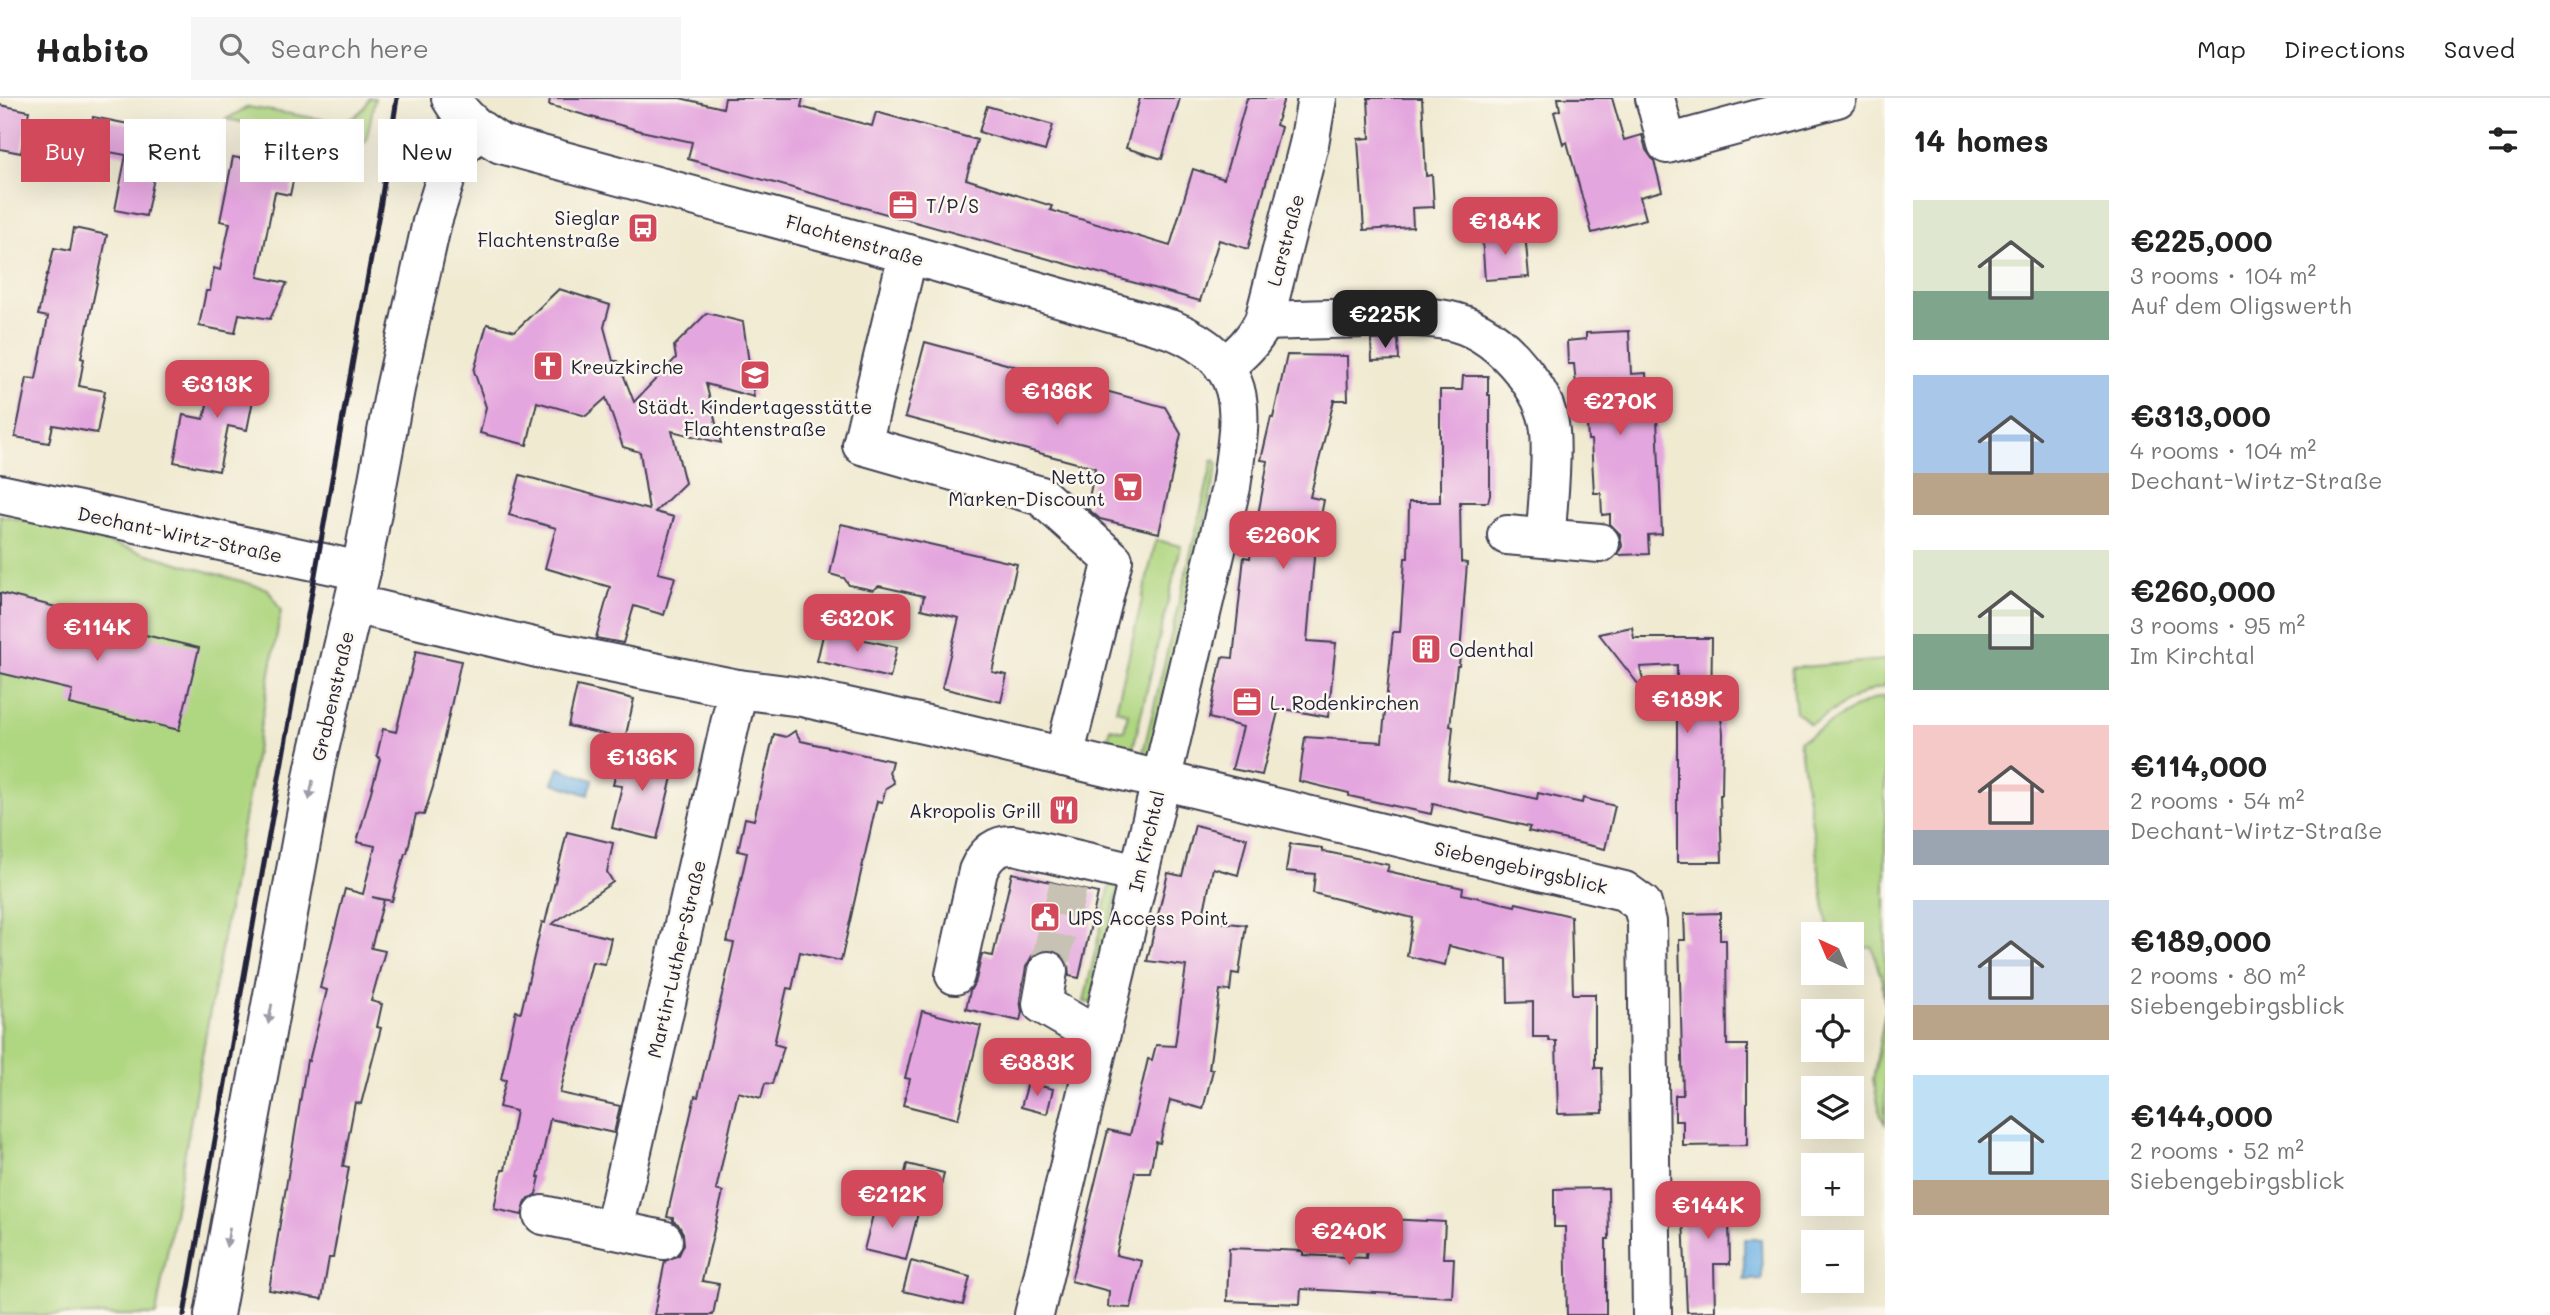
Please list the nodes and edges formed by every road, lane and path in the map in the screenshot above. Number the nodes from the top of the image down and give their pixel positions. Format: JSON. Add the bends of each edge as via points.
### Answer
{"nodes":[{"id":1,"x":451,"y":98,"type":"edge"},
{"id":2,"x":1317,"y":98,"type":"edge"},
{"id":3,"x":1655,"y":98,"type":"edge"},
{"id":4,"x":1837,"y":98,"type":"edge"},
{"id":5,"x":467,"y":119,"type":"edge"},
{"id":6,"x":477,"y":129,"type":"edge"},
{"id":7,"x":445,"y":182,"type":"edge"},
{"id":8,"x":908,"y":254,"type":"junction"},
{"id":9,"x":1264,"y":321,"type":"junction"},
{"id":10,"x":1224,"y":367,"type":"junction"},
{"id":11,"x":0,"y":495,"type":"edge"},
{"id":12,"x":1507,"y":536,"type":"dead end"},
{"id":13,"x":1546,"y":537,"type":"junction"},
{"id":14,"x":1600,"y":543,"type":"dead end"},
{"id":15,"x":358,"y":588,"type":"junction"},
{"id":16,"x":738,"y":688,"type":"junction"},
{"id":17,"x":1064,"y":757,"type":"junction"},
{"id":18,"x":1161,"y":780,"type":"junction"},
{"id":19,"x":1138,"y":874,"type":"junction"},
{"id":20,"x":1048,"y":971,"type":"tunnel mouth"},
{"id":21,"x":955,"y":975,"type":"dead end"},
{"id":22,"x":1100,"y":1038,"type":"junction"},
{"id":23,"x":543,"y":1215,"type":"dead end"},
{"id":24,"x":614,"y":1229,"type":"junction"},
{"id":25,"x":663,"y":1240,"type":"dead end"},
{"id":26,"x":214,"y":1315,"type":"edge"},
{"id":27,"x":1034,"y":1315,"type":"edge"},
{"id":28,"x":1653,"y":1315,"type":"edge"}],
"edges":[{"from":1,"to":5,"type":"street"},
{"from":2,"to":9,"type":"street","name":"Larstraße"},
{"from":3,"to":4,"type":"street","via":[[1667,144]]},
{"from":6,"to":8,"type":"street","name":"Flachtenstraße","via":[[514,148]]},
{"from":7,"to":15,"type":"street","name":"Grabenstraße","via":[[395,389]]},
{"from":8,"to":10,"type":"street","name":"Flachtenstraße","via":[[1173,330],[1198,340]]},
{"from":8,"to":17,"type":"street","via":[[862,444],[1041,496],[1113,560]]},
{"from":9,"to":10,"type":"street","name":"Larstraße","via":[[1242,353]]},
{"from":9,"to":13,"type":"street","via":[[1435,317],[1472,327],[1502,346],[1546,409],[1550,432]]},
{"from":10,"to":18,"type":"street","name":"Im Kirchtal","via":[[1238,401],[1231,487]]},
{"from":11,"to":15,"type":"street","name":"Dechant-Wirtz-Straße"},
{"from":12,"to":13,"type":"street"},
{"from":13,"to":14,"type":"street"},
{"from":15,"to":16,"type":"street","via":[[550,651]]},
{"from":15,"to":26,"type":"street","name":"Grabenstraße","one_way":true,"via":[[315,767]]},
{"from":16,"to":17,"type":"street","via":[[802,697]]},
{"from":16,"to":24,"type":"street","name":"Martin-Luther-Straße"},
{"from":17,"to":18,"type":"street"},
{"from":18,"to":19,"type":"street","name":"Im Kirchtal"},
{"from":18,"to":28,"type":"street","name":"Siebengebirgsblick","via":[[1624,891],[1642,904],[1647,922]]},
{"from":19,"to":21,"type":"street","via":[[1072,873],[1013,845],[993,850],[978,872]]},
{"from":19,"to":22,"type":"street","name":"Im Kirchtal"},
{"from":20,"to":22,"type":"street","via":[[1042,1004]]},
{"from":22,"to":27,"type":"street","name":"Im Kirchtal"},
{"from":23,"to":24,"type":"street"},
{"from":24,"to":25,"type":"street"}]}
